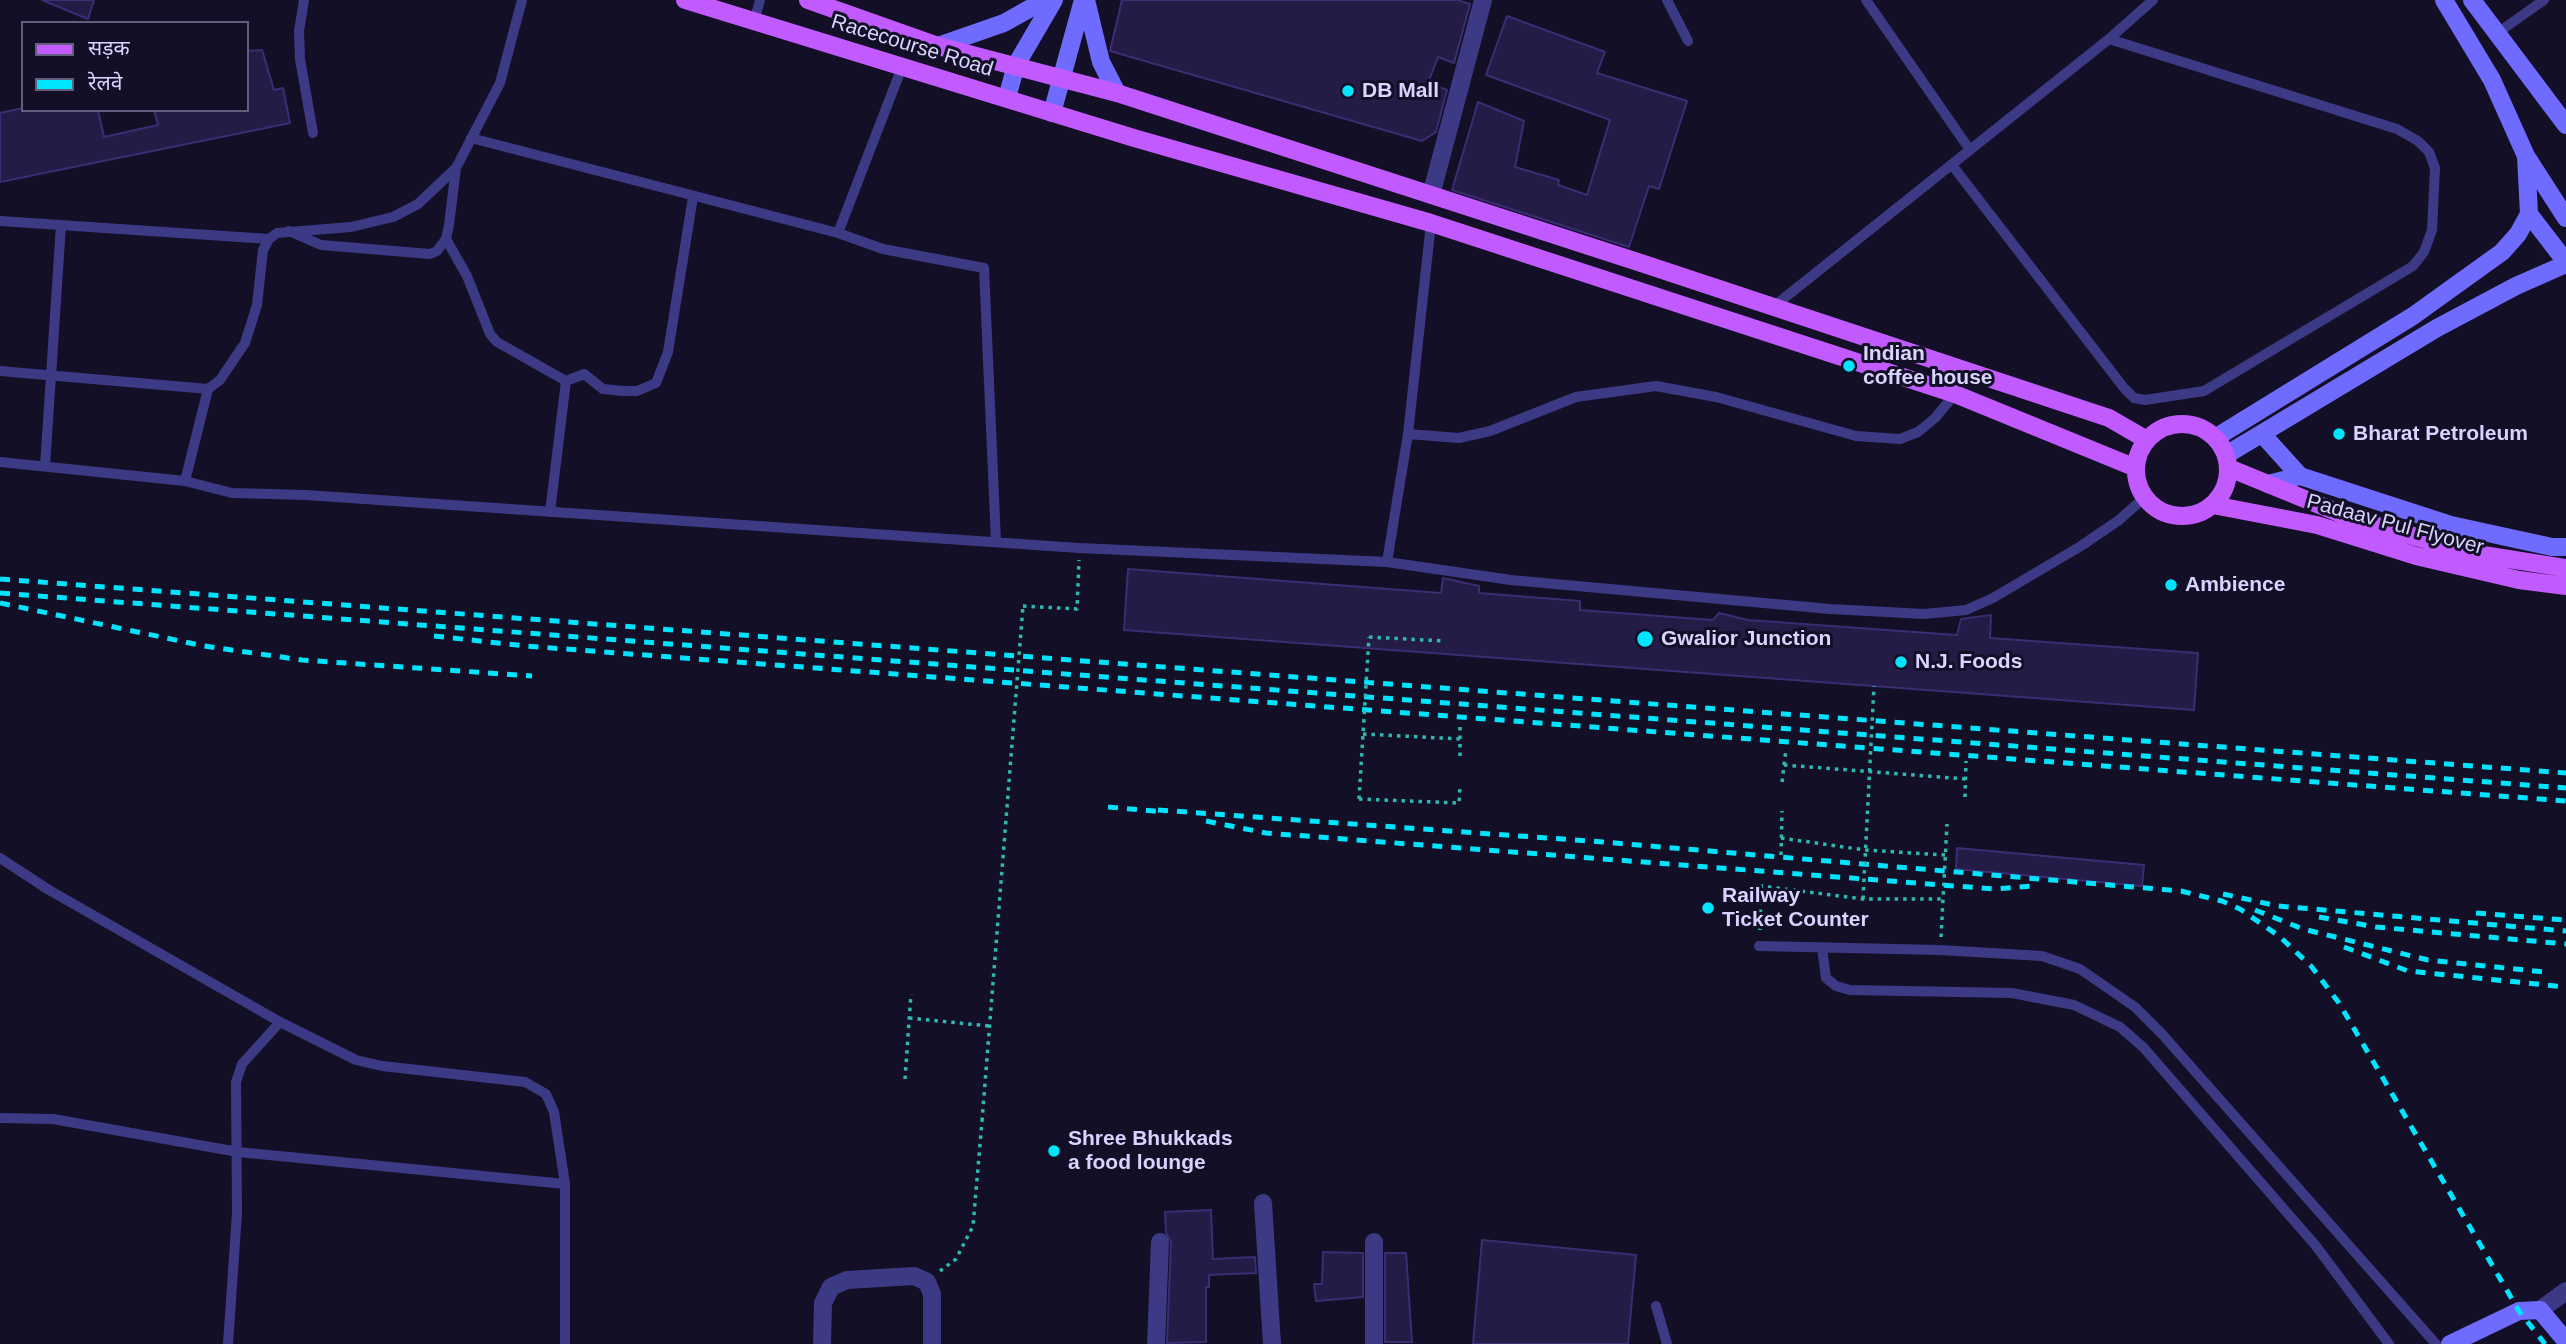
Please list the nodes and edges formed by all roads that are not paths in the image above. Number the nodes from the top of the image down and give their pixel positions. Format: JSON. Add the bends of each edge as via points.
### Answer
{"nodes":[{"id":1,"x":304,"y":0,"type":"edge"},
{"id":2,"x":522,"y":0,"type":"edge"},
{"id":3,"x":685,"y":0,"type":"edge"},
{"id":4,"x":760,"y":0,"type":"edge"},
{"id":5,"x":808,"y":0,"type":"edge"},
{"id":6,"x":1045,"y":0,"type":"edge"},
{"id":7,"x":1055,"y":0,"type":"edge"},
{"id":8,"x":1084,"y":0,"type":"edge"},
{"id":9,"x":1483,"y":0,"type":"edge"},
{"id":10,"x":1667,"y":0,"type":"edge"},
{"id":11,"x":1866,"y":0,"type":"edge"},
{"id":12,"x":2153,"y":0,"type":"edge"},
{"id":13,"x":2444,"y":0,"type":"edge"},
{"id":14,"x":2472,"y":0,"type":"edge"},
{"id":15,"x":2544,"y":0,"type":"edge"},
{"id":16,"x":754,"y":23,"type":"junction"},
{"id":17,"x":2496,"y":34,"type":"junction"},
{"id":18,"x":2109,"y":39,"type":"junction"},
{"id":19,"x":1688,"y":41,"type":"dead end"},
{"id":20,"x":938,"y":46,"type":"junction"},
{"id":21,"x":1016,"y":65,"type":"junction"},
{"id":22,"x":902,"y":67,"type":"junction"},
{"id":23,"x":1061,"y":79,"type":"junction"},
{"id":24,"x":1117,"y":93,"type":"junction"},
{"id":25,"x":1007,"y":98,"type":"junction"},
{"id":26,"x":1052,"y":113,"type":"junction"},
{"id":27,"x":2566,"y":125,"type":"edge"},
{"id":28,"x":313,"y":132,"type":"dead end"},
{"id":29,"x":471,"y":138,"type":"junction"},
{"id":30,"x":1970,"y":150,"type":"junction"},
{"id":31,"x":2526,"y":156,"type":"junction"},
{"id":32,"x":1952,"y":165,"type":"junction"},
{"id":33,"x":456,"y":168,"type":"junction"},
{"id":34,"x":1431,"y":195,"type":"junction"},
{"id":35,"x":693,"y":197,"type":"junction"},
{"id":36,"x":2529,"y":214,"type":"junction"},
{"id":37,"x":2566,"y":218,"type":"edge"},
{"id":38,"x":0,"y":221,"type":"edge"},
{"id":39,"x":1431,"y":223,"type":"junction"},
{"id":40,"x":61,"y":225,"type":"junction"},
{"id":41,"x":289,"y":231,"type":"junction"},
{"id":42,"x":838,"y":233,"type":"junction"},
{"id":43,"x":270,"y":239,"type":"junction"},
{"id":44,"x":446,"y":239,"type":"junction"},
{"id":45,"x":2566,"y":263,"type":"edge"},
{"id":46,"x":1773,"y":307,"type":"junction"},
{"id":47,"x":0,"y":371,"type":"edge"},
{"id":48,"x":53,"y":376,"type":"junction"},
{"id":49,"x":566,"y":381,"type":"junction"},
{"id":50,"x":208,"y":389,"type":"junction"},
{"id":51,"x":1955,"y":394,"type":"junction"},
{"id":52,"x":1408,"y":434,"type":"junction"},
{"id":53,"x":2262,"y":434,"type":"junction"},
{"id":54,"x":2216,"y":438,"type":"junction"},
{"id":55,"x":2147,"y":440,"type":"junction"},
{"id":56,"x":0,"y":461,"type":"edge"},
{"id":57,"x":2227,"y":461,"type":"junction"},
{"id":58,"x":45,"y":466,"type":"junction"},
{"id":59,"x":2136,"y":468,"type":"junction"},
{"id":60,"x":2300,"y":476,"type":"junction"},
{"id":61,"x":185,"y":481,"type":"junction"},
{"id":62,"x":2268,"y":484,"type":"junction"},
{"id":63,"x":2145,"y":496,"type":"junction"},
{"id":64,"x":2213,"y":505,"type":"junction"},
{"id":65,"x":550,"y":512,"type":"junction"},
{"id":66,"x":996,"y":542,"type":"junction"},
{"id":67,"x":2566,"y":547,"type":"edge"},
{"id":68,"x":1387,"y":562,"type":"junction"},
{"id":69,"x":2566,"y":568,"type":"edge"},
{"id":70,"x":2566,"y":586,"type":"edge"},
{"id":71,"x":0,"y":858,"type":"edge"},
{"id":72,"x":1759,"y":946,"type":"road end"},
{"id":73,"x":1822,"y":947,"type":"junction"},
{"id":74,"x":280,"y":1022,"type":"junction"},
{"id":75,"x":0,"y":1118,"type":"edge"},
{"id":76,"x":238,"y":1152,"type":"junction"},
{"id":77,"x":565,"y":1184,"type":"junction"},
{"id":78,"x":1263,"y":1203,"type":"dead end"},
{"id":79,"x":1160,"y":1242,"type":"dead end"},
{"id":80,"x":1374,"y":1242,"type":"dead end"},
{"id":81,"x":2566,"y":1291,"type":"edge"},
{"id":82,"x":1656,"y":1306,"type":"dead end"},
{"id":83,"x":2540,"y":1310,"type":"junction"},
{"id":84,"x":2566,"y":1341,"type":"edge"},
{"id":85,"x":228,"y":1344,"type":"edge"},
{"id":86,"x":565,"y":1344,"type":"edge"},
{"id":87,"x":822,"y":1344,"type":"edge"},
{"id":88,"x":932,"y":1344,"type":"edge"},
{"id":89,"x":1156,"y":1344,"type":"edge"},
{"id":90,"x":1272,"y":1344,"type":"edge"},
{"id":91,"x":1374,"y":1344,"type":"edge"},
{"id":92,"x":1667,"y":1344,"type":"edge"},
{"id":93,"x":2389,"y":1344,"type":"edge"},
{"id":94,"x":2436,"y":1344,"type":"edge"},
{"id":95,"x":2449,"y":1344,"type":"edge"}],
"edges":[{"from":1,"to":28,"type":"lane","via":[[300,59]]},
{"from":2,"to":29,"type":"lane","via":[[500,83]]},
{"from":3,"to":16,"type":"main road","name":"Racecourse Road"},
{"from":4,"to":16,"type":"lane"},
{"from":5,"to":20,"type":"main road","name":"Racecourse Road"},
{"from":6,"to":20,"type":"main road","via":[[1004,23]]},
{"from":7,"to":21,"type":"main road"},
{"from":8,"to":23,"type":"main road"},
{"from":8,"to":24,"type":"main road","via":[[1101,62]]},
{"from":9,"to":34,"type":"street"},
{"from":10,"to":19,"type":"lane"},
{"from":11,"to":30,"type":"lane"},
{"from":12,"to":18,"type":"lane"},
{"from":13,"to":31,"type":"main road","via":[[2492,80]]},
{"from":14,"to":17,"type":"main road"},
{"from":15,"to":17,"type":"lane"},
{"from":16,"to":22,"type":"main road","name":"Racecourse Road"},
{"from":17,"to":27,"type":"main road"},
{"from":18,"to":30,"type":"lane"},
{"from":18,"to":32,"type":"lane","via":[[2398,129],[2418,141],[2435,168],[2432,230],[2424,252],[2413,266],[2204,391],[2134,398]]},
{"from":20,"to":21,"type":"main road","name":"Racecourse Road"},
{"from":21,"to":23,"type":"main road","name":"Racecourse Road"},
{"from":21,"to":25,"type":"main road"},
{"from":22,"to":25,"type":"main road","name":"Racecourse Road"},
{"from":22,"to":42,"type":"lane"},
{"from":23,"to":24,"type":"main road","name":"Racecourse Road"},
{"from":23,"to":26,"type":"main road"},
{"from":24,"to":34,"type":"main road","name":"Racecourse Road"},
{"from":25,"to":26,"type":"main road","name":"Racecourse Road"},
{"from":26,"to":39,"type":"main road","name":"Racecourse Road"},
{"from":29,"to":33,"type":"lane"},
{"from":29,"to":35,"type":"lane"},
{"from":30,"to":32,"type":"lane"},
{"from":31,"to":36,"type":"main road"},
{"from":31,"to":37,"type":"main road"},
{"from":32,"to":46,"type":"lane"},
{"from":33,"to":41,"type":"lane","via":[[418,204],[393,217],[351,227]]},
{"from":33,"to":44,"type":"lane"},
{"from":34,"to":46,"type":"main road","name":"Racecourse Road"},
{"from":35,"to":42,"type":"lane"},
{"from":35,"to":49,"type":"lane","via":[[668,352],[656,383],[623,391],[603,388],[584,373]]},
{"from":36,"to":45,"type":"main road"},
{"from":36,"to":54,"type":"main road","via":[[2518,234],[2473,275]]},
{"from":38,"to":40,"type":"lane"},
{"from":39,"to":51,"type":"main road","name":"Racecourse Road"},
{"from":39,"to":52,"type":"lane"},
{"from":40,"to":43,"type":"lane"},
{"from":40,"to":48,"type":"lane"},
{"from":41,"to":43,"type":"lane"},
{"from":41,"to":44,"type":"lane","via":[[321,245],[430,254]]},
{"from":42,"to":66,"type":"lane","via":[[883,248],[984,268]]},
{"from":43,"to":50,"type":"lane","via":[[263,250],[257,305],[245,343],[220,380]]},
{"from":44,"to":49,"type":"lane","via":[[467,276],[490,334]]},
{"from":45,"to":53,"type":"main road","via":[[2437,328]]},
{"from":46,"to":55,"type":"main road","name":"Racecourse Road","via":[[2109,418]]},
{"from":47,"to":48,"type":"lane"},
{"from":48,"to":50,"type":"lane"},
{"from":48,"to":58,"type":"lane"},
{"from":49,"to":65,"type":"lane"},
{"from":50,"to":61,"type":"lane"},
{"from":51,"to":52,"type":"lane","via":[[1936,418],[1900,439],[1856,436],[1716,397],[1656,386],[1576,397],[1490,432]]},
{"from":51,"to":59,"type":"main road","name":"Racecourse Road"},
{"from":52,"to":68,"type":"lane"},
{"from":53,"to":57,"type":"main road"},
{"from":53,"to":60,"type":"main road"},
{"from":54,"to":55,"type":"main road","via":[[2189,424],[2166,428]]},
{"from":54,"to":57,"type":"main road"},
{"from":55,"to":59,"type":"main road"},
{"from":56,"to":58,"type":"lane"},
{"from":57,"to":62,"type":"main road","name":"Padaav Pul Flyover"},
{"from":57,"to":64,"type":"main road","via":[[2225,486]]},
{"from":58,"to":61,"type":"lane"},
{"from":59,"to":63,"type":"main road"},
{"from":60,"to":62,"type":"main road"},
{"from":60,"to":67,"type":"main road","via":[[2451,525]]},
{"from":61,"to":65,"type":"lane","via":[[232,493]]},
{"from":62,"to":69,"type":"main road","name":"Padaav Pul Flyover","via":[[2383,528],[2477,554]]},
{"from":63,"to":64,"type":"main road","via":[[2156,508],[2185,516]]},
{"from":63,"to":68,"type":"lane","via":[[2081,546],[1993,598],[1966,610],[1935,613],[1830,609],[1539,582]]},
{"from":64,"to":70,"type":"main road","name":"Padaav Pul Flyover","via":[[2317,525],[2416,556],[2506,577]]},
{"from":65,"to":66,"type":"lane"},
{"from":66,"to":68,"type":"lane"},
{"from":71,"to":74,"type":"lane"},
{"from":72,"to":73,"type":"lane"},
{"from":73,"to":93,"type":"lane","via":[[1826,978],[1850,990],[2012,993],[2074,1005],[2120,1027],[2316,1247]]},
{"from":73,"to":94,"type":"lane","via":[[2042,956],[2080,969],[2135,1007]]},
{"from":74,"to":76,"type":"lane","via":[[242,1064],[236,1082]]},
{"from":74,"to":77,"type":"lane","via":[[356,1060],[525,1082],[546,1094],[554,1112]]},
{"from":75,"to":76,"type":"lane","via":[[53,1119]]},
{"from":76,"to":77,"type":"lane"},
{"from":76,"to":85,"type":"lane"},
{"from":77,"to":86,"type":"lane"},
{"from":78,"to":90,"type":"street"},
{"from":79,"to":89,"type":"street"},
{"from":80,"to":91,"type":"street"},
{"from":81,"to":83,"type":"street"},
{"from":82,"to":92,"type":"lane"},
{"from":83,"to":84,"type":"main road"},
{"from":83,"to":95,"type":"main road","via":[[2519,1311]]},
{"from":87,"to":88,"type":"street","via":[[823,1303],[831,1287],[847,1280],[914,1276],[927,1282],[932,1294]]}]}
